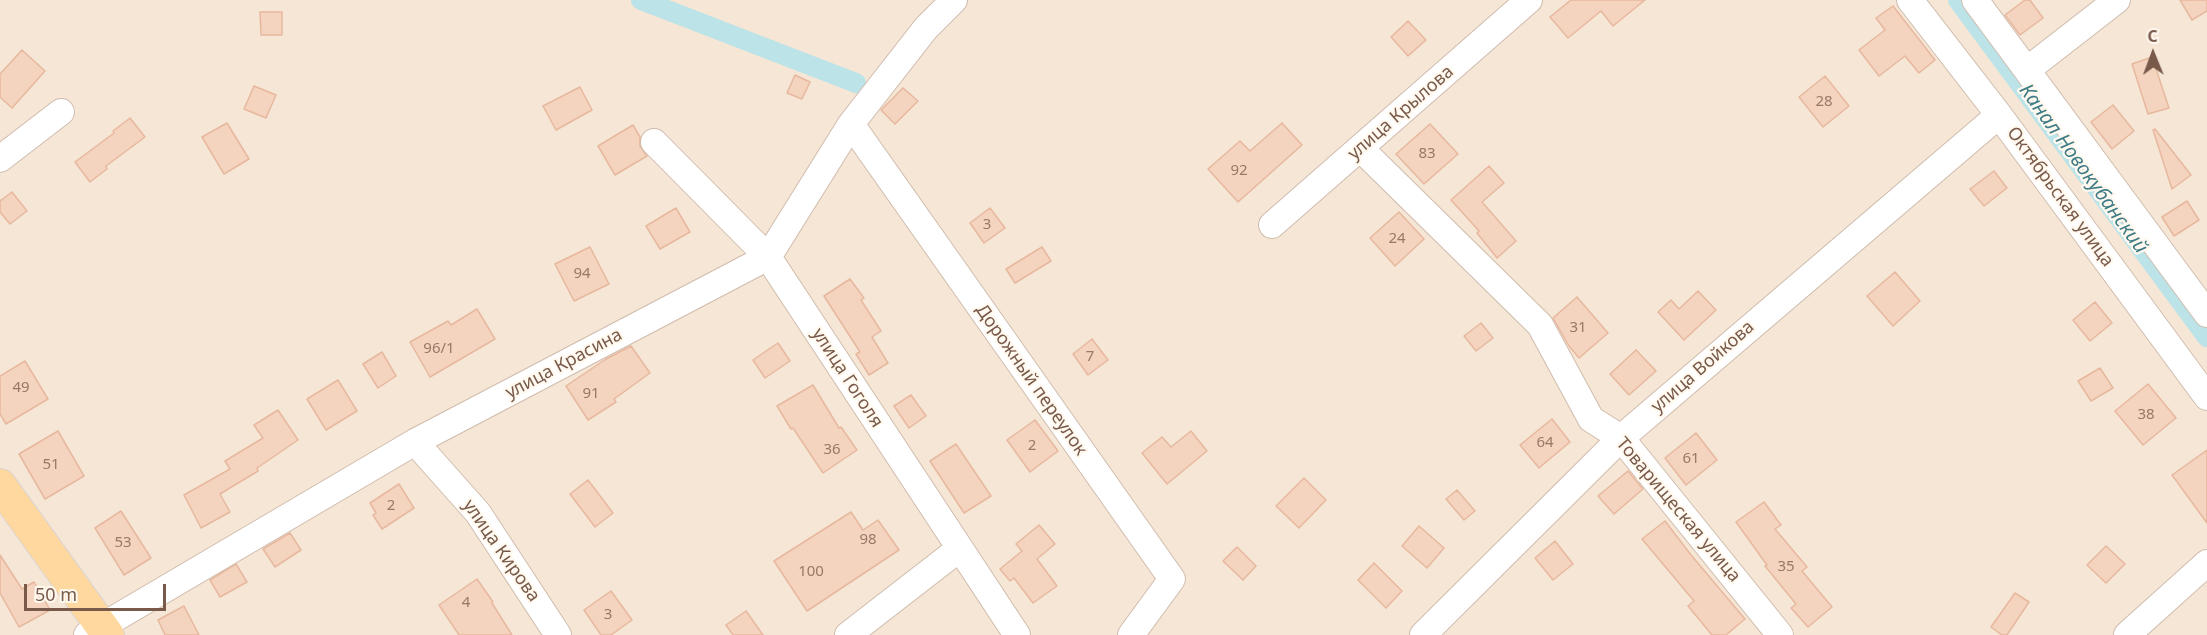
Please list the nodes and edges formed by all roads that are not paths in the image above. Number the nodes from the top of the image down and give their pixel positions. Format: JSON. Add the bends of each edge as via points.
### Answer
{"nodes":[{"id":1,"x":954,"y":0,"type":"edge"},
{"id":2,"x":1528,"y":0,"type":"edge"},
{"id":3,"x":1910,"y":0,"type":"edge"},
{"id":4,"x":1974,"y":0,"type":"edge"},
{"id":5,"x":2117,"y":0,"type":"edge"},
{"id":6,"x":2027,"y":70,"type":"junction"},
{"id":7,"x":62,"y":112,"type":"dead end"},
{"id":8,"x":1999,"y":115,"type":"junction"},
{"id":9,"x":851,"y":124,"type":"junction"},
{"id":10,"x":654,"y":142,"type":"dead end"},
{"id":11,"x":1361,"y":149,"type":"junction"},
{"id":12,"x":0,"y":159,"type":"edge"},
{"id":13,"x":1272,"y":225,"type":"dead end"},
{"id":14,"x":768,"y":257,"type":"junction"},
{"id":15,"x":2207,"y":314,"type":"edge"},
{"id":16,"x":2207,"y":397,"type":"edge"},
{"id":17,"x":1621,"y":438,"type":"junction"},
{"id":18,"x":415,"y":442,"type":"junction"},
{"id":19,"x":0,"y":485,"type":"edge"},
{"id":20,"x":959,"y":549,"type":"junction"},
{"id":21,"x":2207,"y":563,"type":"edge"},
{"id":22,"x":99,"y":632,"type":"edge"},
{"id":23,"x":558,"y":635,"type":"edge"},
{"id":24,"x":848,"y":635,"type":"edge"},
{"id":25,"x":1017,"y":635,"type":"edge"},
{"id":26,"x":1131,"y":635,"type":"edge"},
{"id":27,"x":1423,"y":635,"type":"edge"},
{"id":28,"x":1780,"y":635,"type":"edge"},
{"id":29,"x":2127,"y":635,"type":"edge"}],
"edges":[{"from":1,"to":9,"type":"street","via":[[926,28]]},
{"from":2,"to":11,"type":"street","name":"улица Крылова"},
{"from":3,"to":8,"type":"street","name":"Октябрьская улица"},
{"from":4,"to":6,"type":"street"},
{"from":5,"to":6,"type":"street"},
{"from":6,"to":15,"type":"street"},
{"from":7,"to":12,"type":"street"},
{"from":8,"to":16,"type":"street","name":"Октябрьская улица"},
{"from":8,"to":17,"type":"street","name":"улица Войкова"},
{"from":9,"to":14,"type":"street"},
{"from":9,"to":26,"type":"street","name":"Дорожный переулок","via":[[1172,579]]},
{"from":10,"to":14,"type":"street","name":"улица Гоголя"},
{"from":11,"to":13,"type":"street","name":"улица Крылова"},
{"from":11,"to":17,"type":"street","name":"Товарищеская улица","via":[[1540,325],[1591,419]]},
{"from":14,"to":18,"type":"street","name":"улица Красина"},
{"from":14,"to":20,"type":"street","name":"улица Гоголя"},
{"from":17,"to":27,"type":"street","name":"улица Войкова"},
{"from":17,"to":28,"type":"street","name":"Товарищеская улица"},
{"from":18,"to":22,"type":"street","name":"улица Красина"},
{"from":18,"to":23,"type":"street","name":"улица Кирова","via":[[478,513]]},
{"from":19,"to":22,"type":"main road"},
{"from":20,"to":24,"type":"street"},
{"from":20,"to":25,"type":"street","name":"улица Гоголя"},
{"from":21,"to":29,"type":"street"}]}
